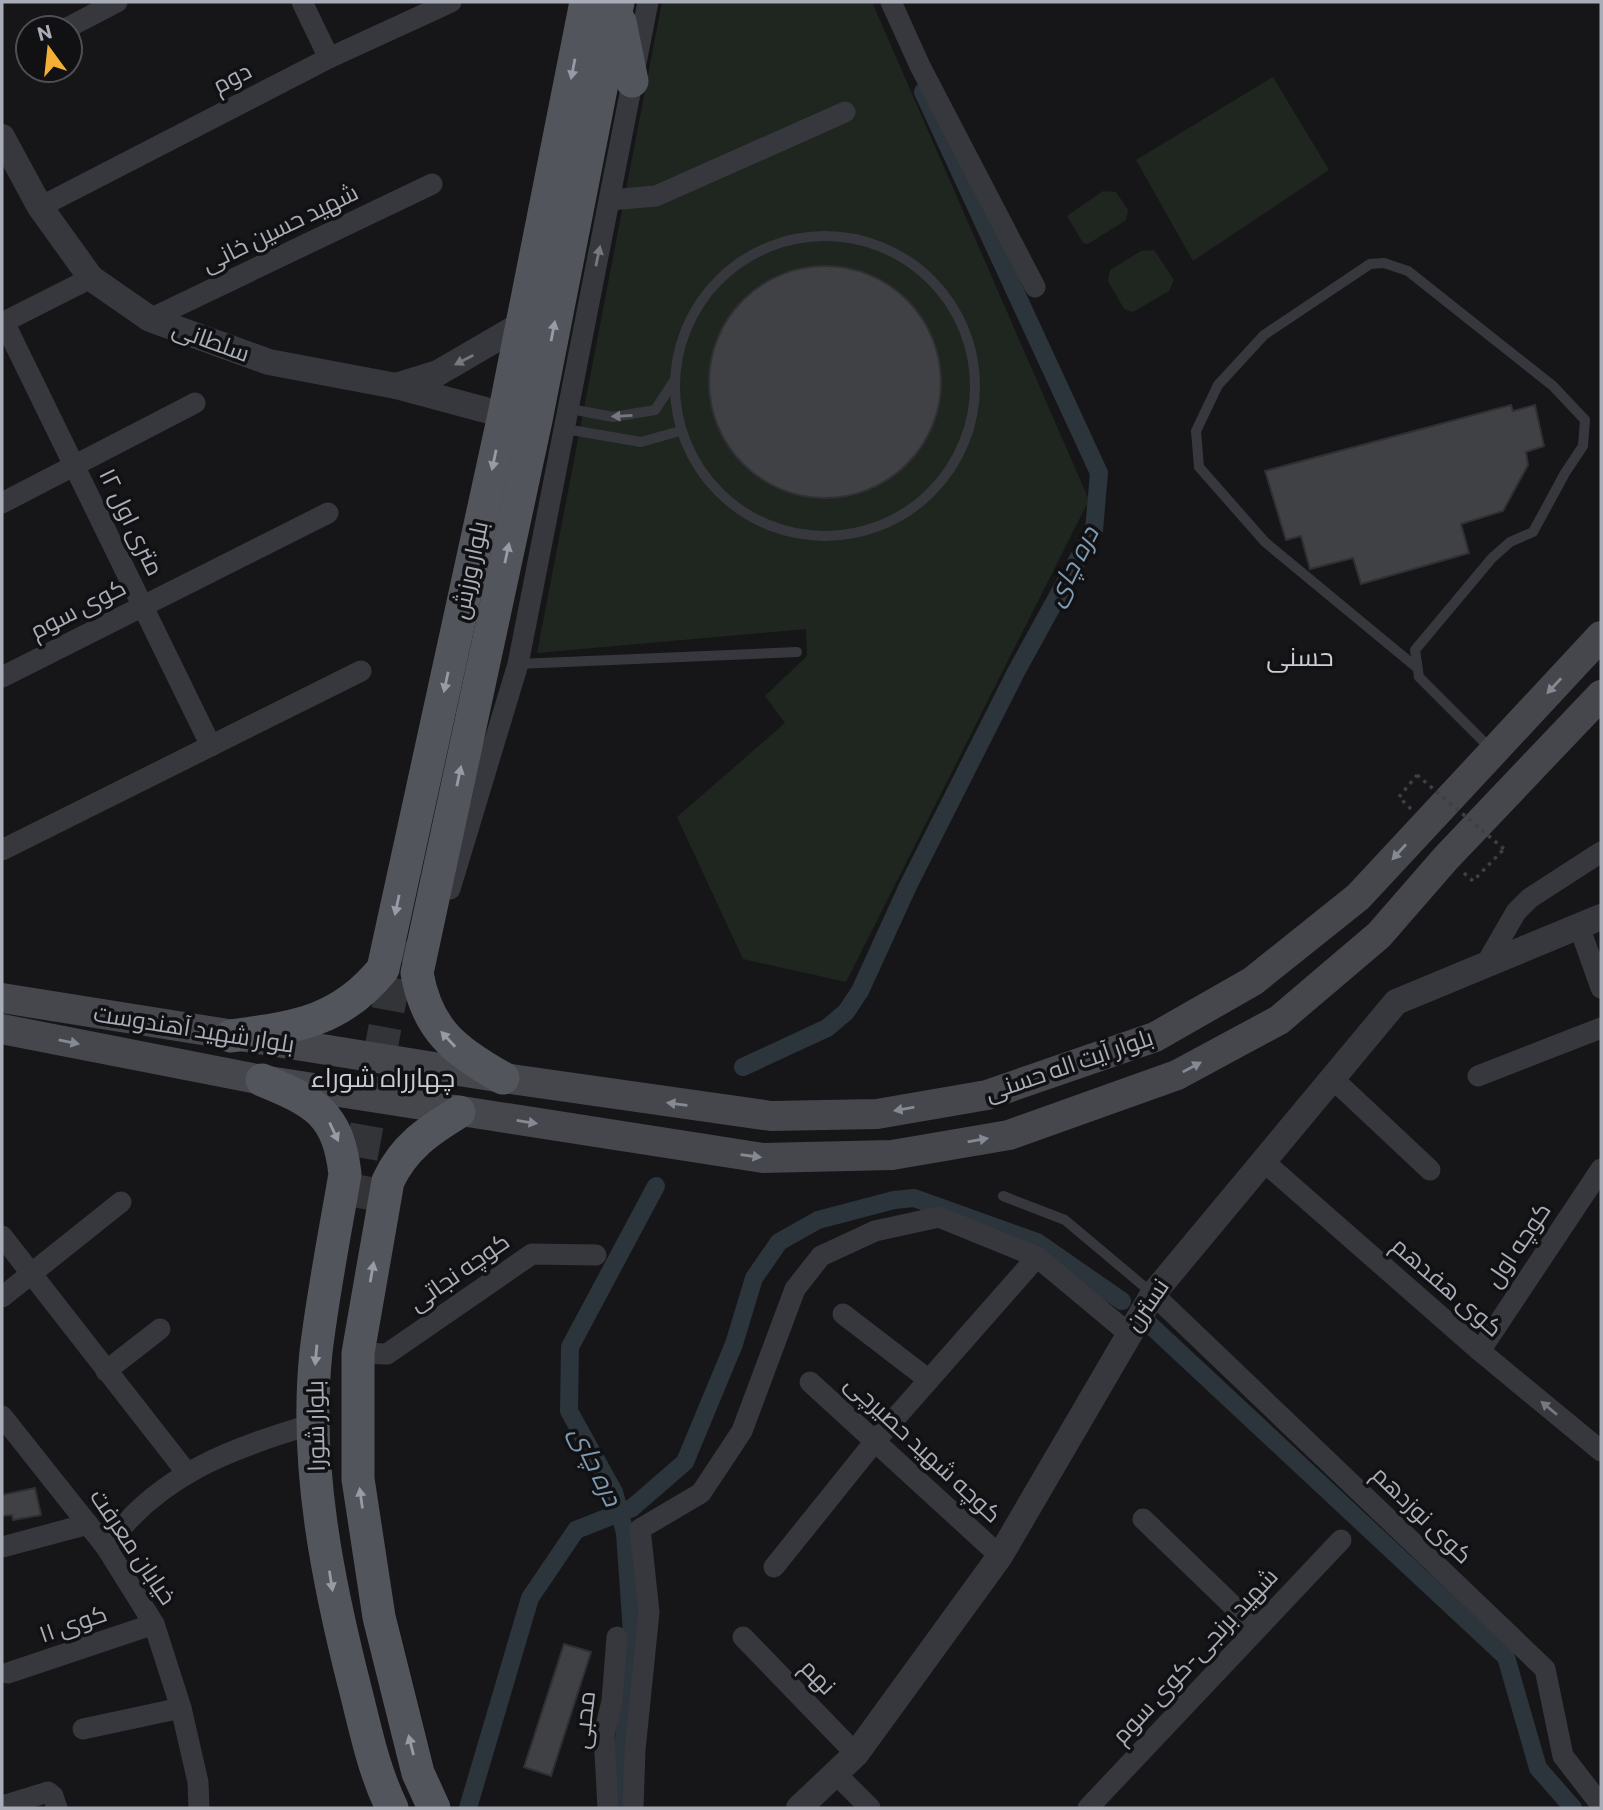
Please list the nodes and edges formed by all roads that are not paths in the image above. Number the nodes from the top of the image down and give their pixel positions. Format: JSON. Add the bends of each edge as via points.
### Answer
{"nodes":[{"id":1,"x":117,"y":2,"type":"edge"},
{"id":2,"x":302,"y":2,"type":"edge"},
{"id":3,"x":451,"y":2,"type":"edge"},
{"id":4,"x":891,"y":2,"type":"edge"},
{"id":5,"x":617,"y":3,"type":"edge"},
{"id":6,"x":84,"y":19,"type":"edge"},
{"id":7,"x":328,"y":58,"type":"junction"},
{"id":8,"x":632,"y":81,"type":"joint"},
{"id":9,"x":845,"y":113,"type":"dead end"},
{"id":10,"x":2,"y":138,"type":"edge"},
{"id":11,"x":432,"y":184,"type":"dead end"},
{"id":12,"x":610,"y":200,"type":"junction"},
{"id":13,"x":40,"y":207,"type":"junction"},
{"id":14,"x":91,"y":278,"type":"junction"},
{"id":15,"x":1035,"y":287,"type":"dead end"},
{"id":16,"x":150,"y":319,"type":"junction"},
{"id":17,"x":3,"y":322,"type":"edge"},
{"id":18,"x":522,"y":324,"type":"junction"},
{"id":19,"x":674,"y":381,"type":"junction"},
{"id":20,"x":396,"y":386,"type":"junction"},
{"id":21,"x":195,"y":403,"type":"dead end"},
{"id":22,"x":534,"y":417,"type":"junction"},
{"id":23,"x":680,"y":431,"type":"junction"},
{"id":24,"x":74,"y":466,"type":"junction"},
{"id":25,"x":2,"y":503,"type":"edge"},
{"id":26,"x":328,"y":513,"type":"dead end"},
{"id":27,"x":143,"y":606,"type":"junction"},
{"id":28,"x":1601,"y":636,"type":"edge"},
{"id":29,"x":797,"y":652,"type":"dead end"},
{"id":30,"x":518,"y":664,"type":"junction"},
{"id":31,"x":1416,"y":667,"type":"junction"},
{"id":32,"x":362,"y":671,"type":"dead end"},
{"id":33,"x":2,"y":677,"type":"edge"},
{"id":34,"x":1601,"y":695,"type":"edge"},
{"id":35,"x":211,"y":746,"type":"junction"},
{"id":36,"x":1493,"y":751,"type":"junction"},
{"id":37,"x":2,"y":850,"type":"edge"},
{"id":38,"x":1601,"y":852,"type":"edge"},
{"id":39,"x":1590,"y":922,"type":"edge"},
{"id":40,"x":425,"y":934,"type":"junction"},
{"id":41,"x":1486,"y":964,"type":"junction"},
{"id":42,"x":383,"y":969,"type":"junction"},
{"id":43,"x":417,"y":973,"type":"junction"},
{"id":44,"x":1601,"y":988,"type":"edge"},
{"id":45,"x":2,"y":998,"type":"edge"},
{"id":46,"x":1601,"y":1028,"type":"edge"},
{"id":47,"x":2,"y":1029,"type":"edge"},
{"id":48,"x":231,"y":1036,"type":"junction"},
{"id":49,"x":349,"y":1054,"type":"junction"},
{"id":50,"x":386,"y":1060,"type":"joint"},
{"id":51,"x":423,"y":1066,"type":"junction"},
{"id":52,"x":1478,"y":1076,"type":"dead end"},
{"id":53,"x":503,"y":1078,"type":"junction"},
{"id":54,"x":1332,"y":1079,"type":"junction"},
{"id":55,"x":262,"y":1080,"type":"junction"},
{"id":56,"x":342,"y":1093,"type":"junction"},
{"id":57,"x":379,"y":1099,"type":"joint"},
{"id":58,"x":417,"y":1105,"type":"junction"},
{"id":59,"x":459,"y":1112,"type":"junction"},
{"id":60,"x":1262,"y":1160,"type":"junction"},
{"id":61,"x":1601,"y":1169,"type":"edge"},
{"id":62,"x":1430,"y":1170,"type":"dead end"},
{"id":63,"x":345,"y":1174,"type":"junction"},
{"id":64,"x":388,"y":1181,"type":"junction"},
{"id":65,"x":1003,"y":1196,"type":"dead end"},
{"id":66,"x":1593,"y":1198,"type":"edge"},
{"id":67,"x":121,"y":1202,"type":"dead end"},
{"id":68,"x":2,"y":1236,"type":"edge"},
{"id":69,"x":596,"y":1255,"type":"dead end"},
{"id":70,"x":1037,"y":1257,"type":"junction"},
{"id":71,"x":32,"y":1275,"type":"junction"},
{"id":72,"x":1153,"y":1294,"type":"junction"},
{"id":73,"x":2,"y":1297,"type":"edge"},
{"id":74,"x":843,"y":1314,"type":"dead end"},
{"id":75,"x":160,"y":1329,"type":"dead end"},
{"id":76,"x":1128,"y":1333,"type":"junction"},
{"id":77,"x":1480,"y":1351,"type":"junction"},
{"id":78,"x":358,"y":1353,"type":"junction"},
{"id":79,"x":106,"y":1371,"type":"junction"},
{"id":80,"x":929,"y":1380,"type":"junction"},
{"id":81,"x":810,"y":1382,"type":"dead end"},
{"id":82,"x":2,"y":1416,"type":"edge"},
{"id":83,"x":313,"y":1424,"type":"junction"},
{"id":84,"x":876,"y":1440,"type":"junction"},
{"id":85,"x":1601,"y":1451,"type":"edge"},
{"id":86,"x":187,"y":1473,"type":"junction"},
{"id":87,"x":1143,"y":1519,"type":"dead end"},
{"id":88,"x":88,"y":1524,"type":"junction"},
{"id":89,"x":1341,"y":1540,"type":"dead end"},
{"id":90,"x":2,"y":1547,"type":"edge"},
{"id":91,"x":106,"y":1547,"type":"junction"},
{"id":92,"x":1000,"y":1556,"type":"junction"},
{"id":93,"x":774,"y":1567,"type":"dead end"},
{"id":94,"x":154,"y":1624,"type":"junction"},
{"id":95,"x":1257,"y":1629,"type":"junction"},
{"id":96,"x":617,"y":1637,"type":"dead end"},
{"id":97,"x":743,"y":1637,"type":"dead end"},
{"id":98,"x":8,"y":1673,"type":"dead end"},
{"id":99,"x":181,"y":1708,"type":"junction"},
{"id":100,"x":83,"y":1729,"type":"dead end"},
{"id":101,"x":856,"y":1754,"type":"junction"},
{"id":102,"x":837,"y":1775,"type":"junction"},
{"id":103,"x":55,"y":1802,"type":"edge"},
{"id":104,"x":1601,"y":1805,"type":"edge"},
{"id":105,"x":2,"y":1806,"type":"edge"},
{"id":106,"x":199,"y":1808,"type":"edge"},
{"id":107,"x":392,"y":1808,"type":"edge"},
{"id":108,"x":434,"y":1808,"type":"edge"},
{"id":109,"x":608,"y":1808,"type":"edge"},
{"id":110,"x":634,"y":1808,"type":"edge"},
{"id":111,"x":799,"y":1808,"type":"edge"},
{"id":112,"x":870,"y":1808,"type":"edge"},
{"id":113,"x":1088,"y":1808,"type":"edge"}],
"edges":[{"from":1,"to":6,"type":"street"},
{"from":2,"to":7,"type":"street"},
{"from":3,"to":7,"type":"street","name":"دوم"},
{"from":4,"to":15,"type":"street"},
{"from":5,"to":8,"type":"main road"},
{"from":5,"to":18,"type":"main road","name":"بلوار ورزش","one_way":true},
{"from":22,"to":5,"type":"main road","name":"بلوار ورزش","one_way":true},
{"from":7,"to":13,"type":"street","name":"دوم"},
{"from":8,"to":12,"type":"street"},
{"from":9,"to":12,"type":"street","via":[[656,196]]},
{"from":10,"to":13,"type":"street","name":"سلطانی"},
{"from":11,"to":16,"type":"street","name":"شهید حسین خانی"},
{"from":22,"to":12,"type":"street","one_way":true},
{"from":13,"to":14,"type":"street","name":"سلطانی"},
{"from":14,"to":16,"type":"street","name":"سلطانی"},
{"from":14,"to":17,"type":"street"},
{"from":16,"to":20,"type":"street","name":"سلطانی","via":[[269,362]]},
{"from":17,"to":24,"type":"street","name":"۱۲ متری اول"},
{"from":18,"to":20,"type":"street","one_way":true,"via":[[438,373]]},
{"from":18,"to":22,"type":"main road","name":"بلوار ورزش"},
{"from":19,"to":22,"type":"lane","one_way":true,"via":[[655,410],[613,417],[576,410]]},
{"from":19,"to":23,"type":"lane"},
{"from":19,"to":23,"type":"lane","via":[[684,332],[710,289],[748,256],[795,238],[845,236],[894,251],[934,281],[963,322],[976,370],[973,419],[955,465],[922,502],[880,527],[831,537],[782,531],[738,509],[702,475]]},
{"from":20,"to":22,"type":"street","name":"سلطانی"},
{"from":21,"to":24,"type":"street"},
{"from":22,"to":23,"type":"lane","via":[[571,430],[641,442]]},
{"from":22,"to":30,"type":"street"},
{"from":40,"to":22,"type":"main road","name":"بلوار ورزش","one_way":true},
{"from":22,"to":42,"type":"main road","name":"بلوار ورزش","one_way":true},
{"from":24,"to":25,"type":"street"},
{"from":24,"to":27,"type":"street","name":"۱۲ متری اول"},
{"from":26,"to":27,"type":"street","name":"کوی سوم"},
{"from":27,"to":33,"type":"street","name":"کوی سوم"},
{"from":27,"to":35,"type":"street","name":"۱۲ متری اول"},
{"from":28,"to":36,"type":"main road","name":"بلوار آیت اله حسنی","one_way":true},
{"from":29,"to":30,"type":"lane"},
{"from":30,"to":40,"type":"street","via":[[439,925]]},
{"from":31,"to":31,"type":"lane","via":[[1415,650],[1492,558],[1510,542],[1533,532],[1583,446],[1585,420],[1553,386],[1408,271],[1384,263],[1370,264],[1264,335],[1218,384],[1196,431],[1199,467],[1265,542]]},
{"from":31,"to":36,"type":"lane","via":[[1419,677]]},
{"from":32,"to":35,"type":"street"},
{"from":59,"to":34,"type":"main road","name":"بلوار آیت اله حسنی","one_way":true,"via":[[762,1158],[892,1155],[1009,1135],[1072,1115],[1177,1075],[1279,1020],[1379,934]]},
{"from":35,"to":37,"type":"street"},
{"from":36,"to":53,"type":"main road","name":"بلوار آیت اله حسنی","one_way":true,"via":[[1358,897],[1253,981],[1155,1037],[1057,1073],[987,1095],[877,1114],[771,1116]]},
{"from":38,"to":41,"type":"street","via":[[1530,898],[1516,912]]},
{"from":39,"to":41,"type":"street","name":"نسترن"},
{"from":39,"to":44,"type":"street"},
{"from":40,"to":43,"type":"main road","name":"بلوار ورزش"},
{"from":41,"to":54,"type":"street","name":"نسترن","via":[[1396,1002]]},
{"from":42,"to":43,"type":"main road","via":[[386,979],[398,987],[412,982]]},
{"from":42,"to":48,"type":"main road","via":[[368,989],[325,1017],[300,1026]]},
{"from":53,"to":43,"type":"main road","name":"بلوار ورزش","one_way":true,"via":[[471,1060],[435,1024],[422,1000]]},
{"from":45,"to":48,"type":"main road","name":"بلوار شهید آهندوست"},
{"from":46,"to":52,"type":"street"},
{"from":47,"to":55,"type":"main road","name":"بلوار شهید آهندوست","one_way":true},
{"from":48,"to":49,"type":"main road","name":"بلوار شهید آهندوست"},
{"from":49,"to":50,"type":"main road","name":"بلوار شهید آهندوست"},
{"from":49,"to":56,"type":"main road"},
{"from":50,"to":51,"type":"main road","name":"بلوار آیت اله حسنی"},
{"from":51,"to":53,"type":"main road","name":"بلوار آیت اله حسنی"},
{"from":51,"to":58,"type":"main road"},
{"from":54,"to":60,"type":"street","name":"نسترن"},
{"from":54,"to":62,"type":"street"},
{"from":55,"to":56,"type":"main road","name":"بلوار شهید آهندوست"},
{"from":55,"to":63,"type":"main road","name":"بلوار شورا","one_way":true,"via":[[304,1097],[321,1110],[342,1150]]},
{"from":56,"to":57,"type":"main road","name":"بلوار شهید آهندوست"},
{"from":57,"to":58,"type":"main road","name":"بلوار آیت اله حسنی"},
{"from":58,"to":59,"type":"main road","name":"بلوار آیت اله حسنی"},
{"from":59,"to":64,"type":"main road","name":"بلوار شورا","via":[[414,1142],[397,1161]]},
{"from":60,"to":72,"type":"street","name":"نسترن"},
{"from":60,"to":77,"type":"street","name":"کوی هفدهم"},
{"from":61,"to":66,"type":"street","name":"کوچه اول"},
{"from":63,"to":64,"type":"main road","via":[[371,1161],[381,1165]]},
{"from":63,"to":83,"type":"main road","name":"بلوار شورا","one_way":true,"via":[[316,1353]]},
{"from":78,"to":64,"type":"main road","name":"بلوار شورا","one_way":true},
{"from":65,"to":72,"type":"lane","via":[[1065,1220]]},
{"from":66,"to":77,"type":"street","name":"کوچه اول"},
{"from":67,"to":71,"type":"street"},
{"from":68,"to":71,"type":"street"},
{"from":69,"to":78,"type":"street","name":"کوچه نجاتی","via":[[532,1254],[387,1354]]},
{"from":70,"to":76,"type":"street"},
{"from":70,"to":80,"type":"street"},
{"from":70,"to":110,"type":"street","via":[[939,1217],[875,1231],[821,1256],[795,1289],[742,1431],[701,1493],[640,1529],[649,1612]]},
{"from":71,"to":73,"type":"street"},
{"from":71,"to":79,"type":"street"},
{"from":72,"to":76,"type":"street","name":"نسترن"},
{"from":72,"to":104,"type":"street","name":"کوی نوزدهم","via":[[1545,1669],[1563,1756]]},
{"from":74,"to":80,"type":"street"},
{"from":75,"to":79,"type":"street"},
{"from":76,"to":92,"type":"street","name":"نسترن"},
{"from":85,"to":77,"type":"street","name":"کوی هفدهم","one_way":true},
{"from":108,"to":78,"type":"main road","name":"بلوار شورا","one_way":true,"via":[[418,1773],[379,1617],[358,1479]]},
{"from":79,"to":86,"type":"street"},
{"from":80,"to":84,"type":"street"},
{"from":81,"to":84,"type":"street","name":"کوچه شهید حصیرچی"},
{"from":82,"to":88,"type":"street","name":"خیابان معرفت"},
{"from":83,"to":86,"type":"street","via":[[245,1444]]},
{"from":83,"to":107,"type":"main road","name":"بلوار شورا","one_way":true,"via":[[316,1479],[337,1620],[378,1779]]},
{"from":84,"to":92,"type":"street","name":"کوچه شهید حصیرچی"},
{"from":84,"to":93,"type":"street"},
{"from":86,"to":91,"type":"street","via":[[127,1518]]},
{"from":87,"to":95,"type":"street"},
{"from":88,"to":90,"type":"street"},
{"from":88,"to":91,"type":"street","name":"خیابان معرفت"},
{"from":89,"to":95,"type":"street","name":"شهید برنجی-کوی سوم"},
{"from":91,"to":94,"type":"street","name":"خیابان معرفت"},
{"from":92,"to":101,"type":"street","name":"نسترن"},
{"from":94,"to":98,"type":"street","name":"کوی ۱۱"},
{"from":94,"to":99,"type":"street","name":"خیابان معرفت"},
{"from":95,"to":113,"type":"street","name":"شهید برنجی-کوی سوم"},
{"from":96,"to":109,"type":"street","name":"محبی","via":[[612,1702],[604,1735]]},
{"from":97,"to":101,"type":"street","name":"نهم"},
{"from":99,"to":100,"type":"street"},
{"from":99,"to":106,"type":"street","name":"خیابان معرفت","via":[[198,1782]]},
{"from":101,"to":102,"type":"street","name":"نسترن"},
{"from":102,"to":111,"type":"street","name":"نسترن"},
{"from":102,"to":112,"type":"street"},
{"from":103,"to":105,"type":"street","via":[[42,1793]]}]}
